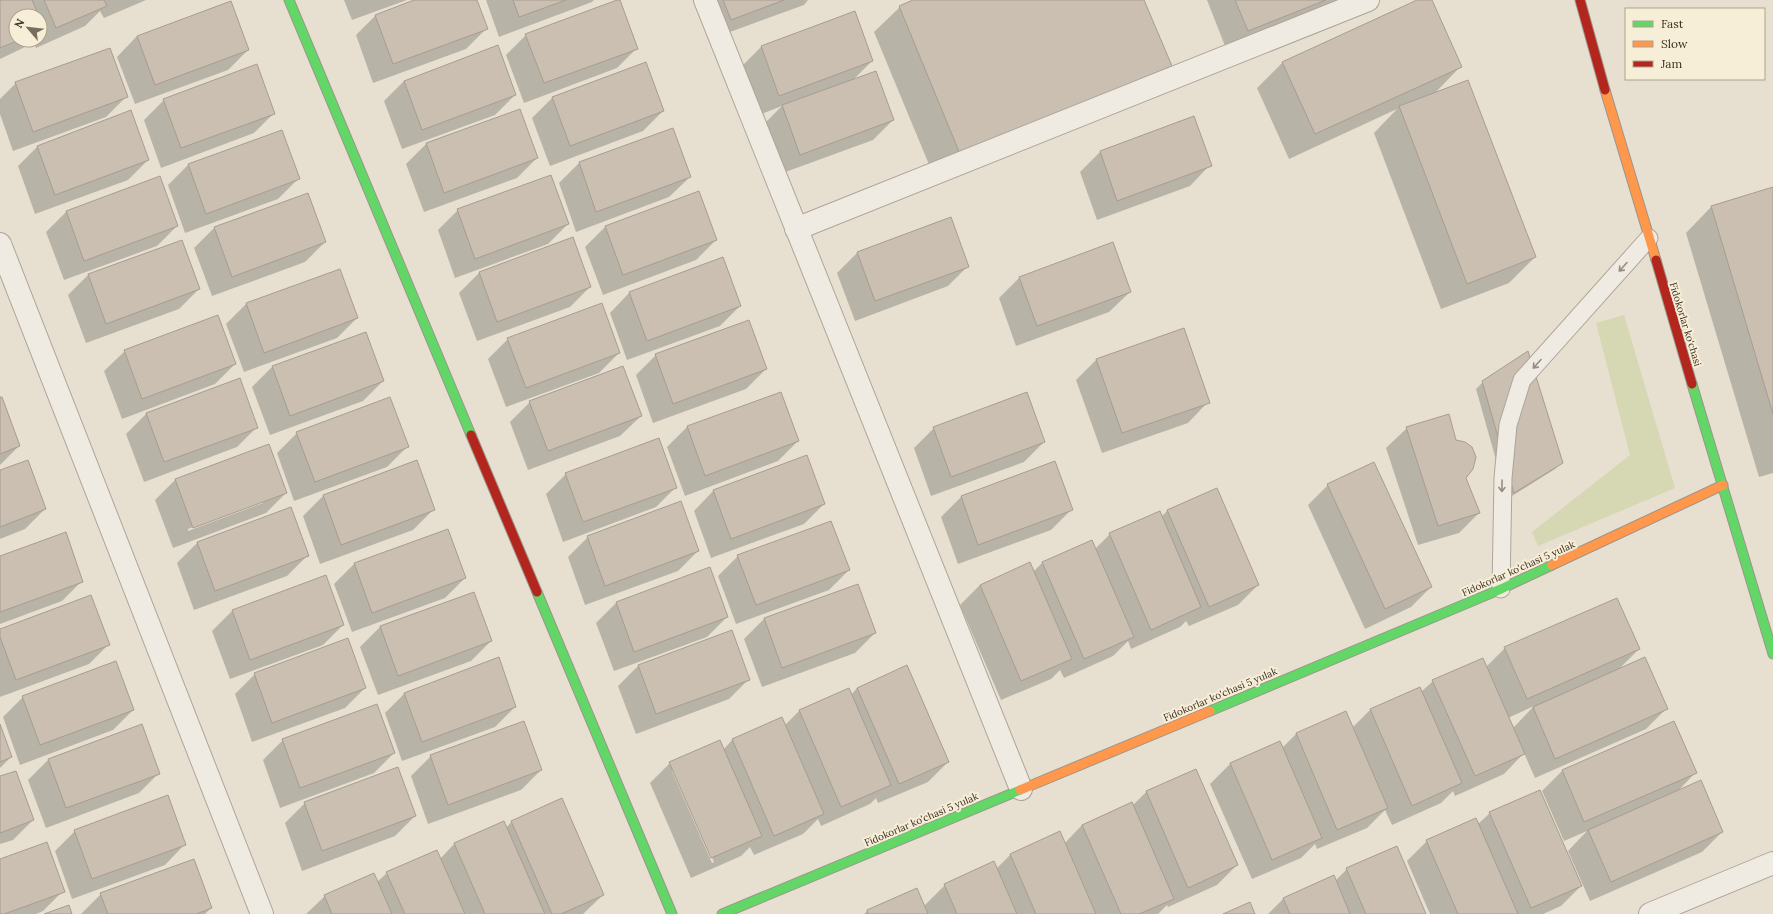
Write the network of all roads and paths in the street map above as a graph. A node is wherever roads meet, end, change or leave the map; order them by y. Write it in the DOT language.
graph roads {
  1 [pos="288,0"];
  2 [pos="705,0"];
  3 [pos="1368,0"];
  4 [pos="1580,0"];
  5 [pos="796,229"];
  6 [pos="1649,238"];
  7 [pos="0,244"];
  8 [pos="1723,485"];
  9 [pos="1501,589"];
  10 [pos="1773,654"];
  11 [pos="1021,789"];
  12 [pos="1773,863"];
  13 [pos="262,914"];
  14 [pos="672,914"];
  15 [pos="722,914"];
  16 [pos="1650,914"];
  1 -- 14 [label="street"];
  2 -- 5 [label="street"];
  3 -- 5 [label="street"];
  4 -- 6 [label="street, Fidokorlar ko'chasi"];
  5 -- 11 [label="street"];
  6 -- 8 [label="street, Fidokorlar ko'chasi"];
  6 -- 9 [label="lane, one-way"];
  7 -- 13 [label="street"];
  8 -- 9 [label="street, Fidokorlar ko'chasi 5 yulak"];
  8 -- 10 [label="street, Fidokorlar ko'chasi"];
  9 -- 11 [label="street, Fidokorlar ko'chasi 5 yulak"];
  11 -- 15 [label="street, Fidokorlar ko'chasi 5 yulak"];
  12 -- 16 [label="street"];
}
